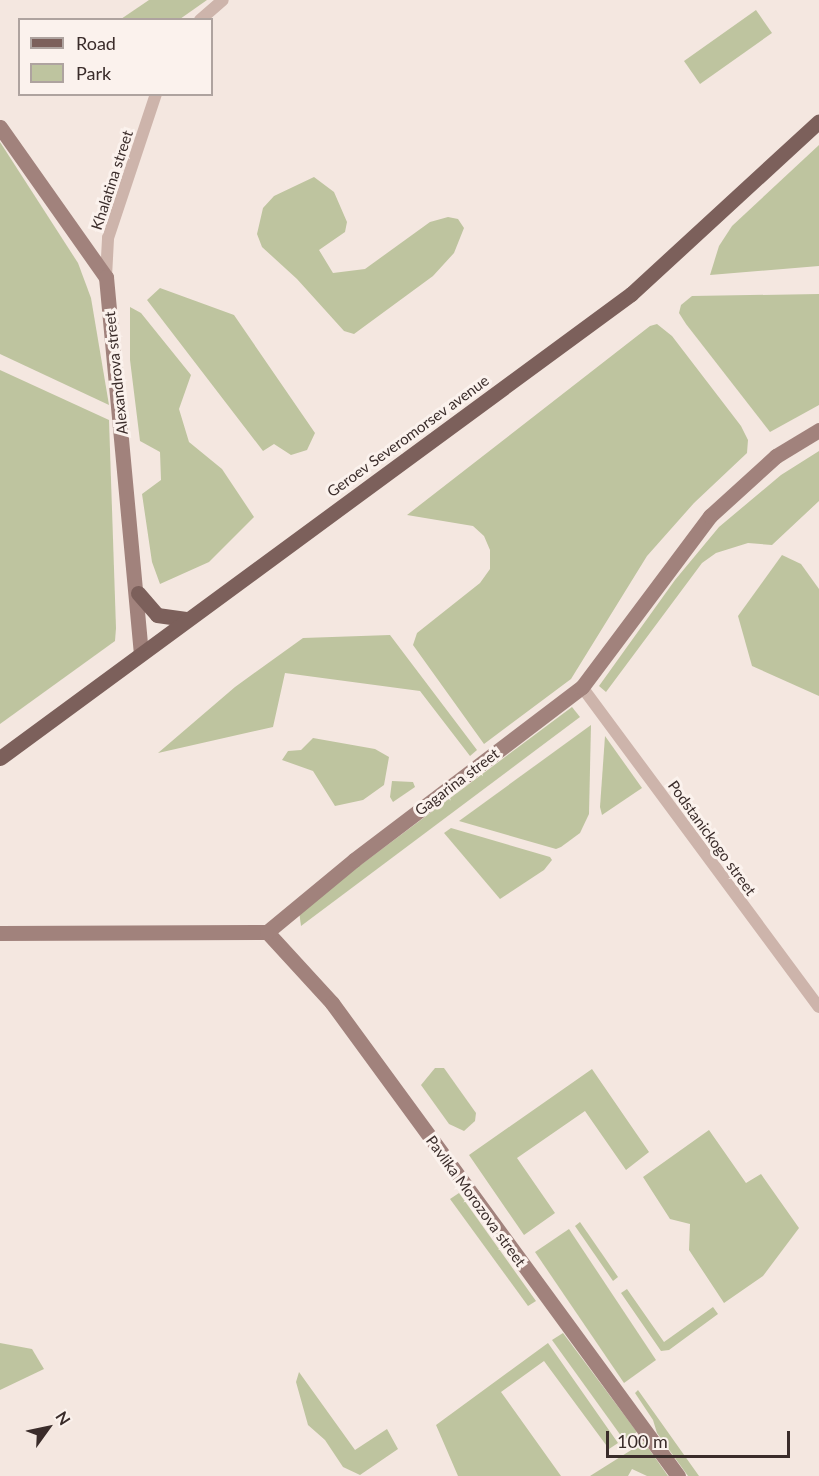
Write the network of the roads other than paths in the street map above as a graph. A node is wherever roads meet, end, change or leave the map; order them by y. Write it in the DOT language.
graph roads {
  1 [pos="223,0"];
  2 [pos="202,18"];
  3 [pos="155,96"];
  4 [pos="819,121"];
  5 [pos="0,127"];
  6 [pos="106,277"];
  7 [pos="819,430"];
  8 [pos="138,593"];
  9 [pos="186,619"];
  10 [pos="141,653"];
  11 [pos="582,687"];
  12 [pos="0,758"];
  13 [pos="267,932"];
  14 [pos="0,933"];
  15 [pos="819,1007"];
  16 [pos="678,1476"];
  1 -- 2 [label="street"];
  3 -- 6 [label="street, Khalatina street"];
  4 -- 9 [label="main road, Geroev Severomorsev avenue"];
  5 -- 6 [label="street, Alexandrova street"];
  6 -- 8 [label="street, Alexandrova street"];
  7 -- 11 [label="street, Gagarina street"];
  8 -- 9 [label="main road"];
  8 -- 10 [label="street, Alexandrova street"];
  9 -- 10 [label="main road, Geroev Severomorsev avenue"];
  10 -- 12 [label="main road, Geroev Severomorsev avenue"];
  11 -- 13 [label="street, Gagarina street"];
  11 -- 15 [label="street, Podstanickogo street"];
  13 -- 14 [label="street"];
  13 -- 16 [label="street, Pavlika Morozova street"];
}
